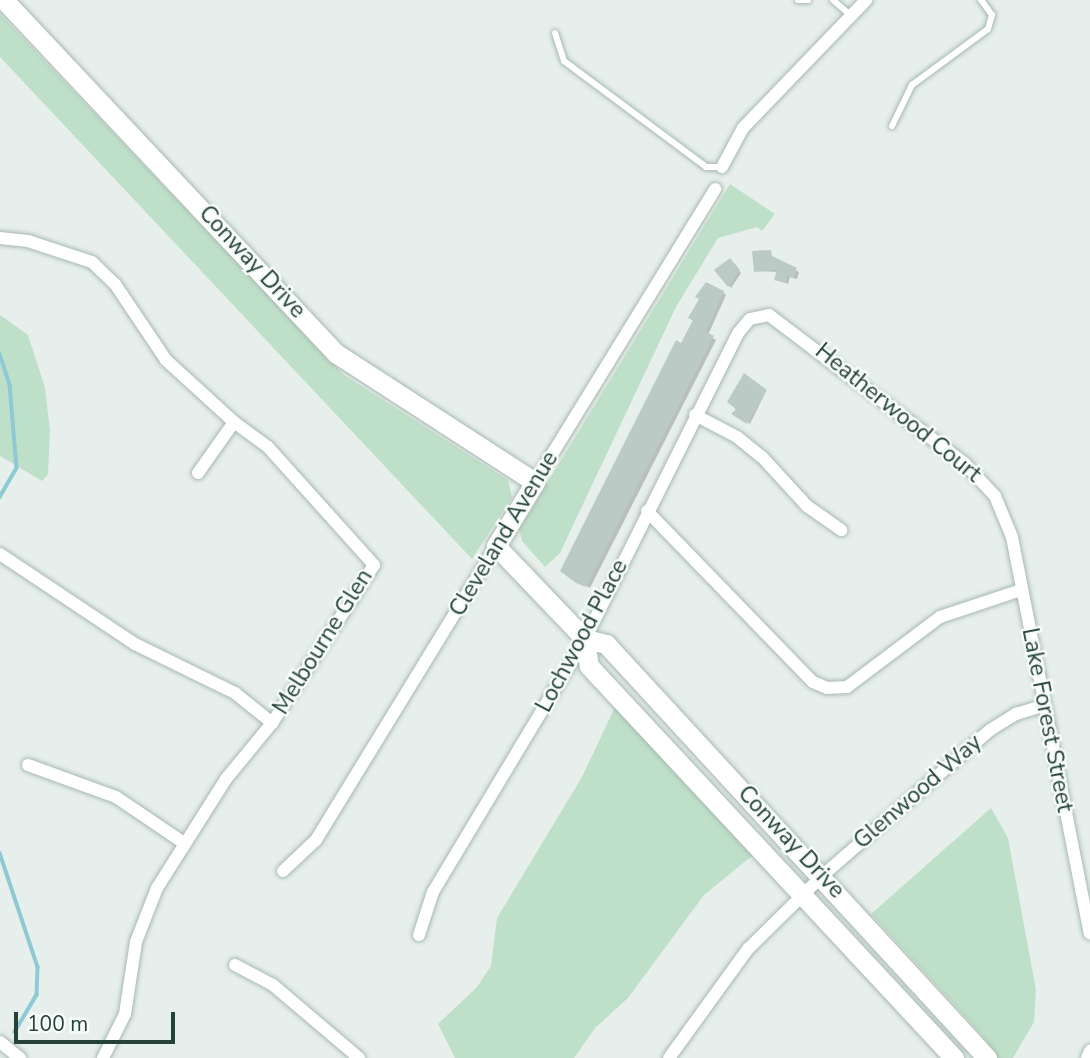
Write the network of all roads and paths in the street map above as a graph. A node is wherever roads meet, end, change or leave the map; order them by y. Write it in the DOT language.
graph roads {
  1 [pos="4,0"];
  2 [pos="798,0"];
  3 [pos="808,0"];
  4 [pos="833,0"];
  5 [pos="866,0"];
  6 [pos="981,0"];
  7 [pos="850,15"];
  8 [pos="555,33"];
  9 [pos="892,127"];
  10 [pos="722,167"];
  11 [pos="715,189"];
  12 [pos="0,239"];
  13 [pos="739,332"];
  14 [pos="695,415"];
  15 [pos="234,422"];
  16 [pos="198,473"];
  17 [pos="535,482"];
  18 [pos="647,511"];
  19 [pos="841,530"];
  20 [pos="496,546"];
  21 [pos="0,554"];
  22 [pos="1021,590"];
  23 [pos="585,639"];
  24 [pos="1045,705"];
  25 [pos="272,723"];
  26 [pos="28,765"];
  27 [pos="184,843"];
  28 [pos="283,871"];
  29 [pos="822,876"];
  30 [pos="803,893"];
  31 [pos="1090,933"];
  32 [pos="419,935"];
  33 [pos="235,965"];
  34 [pos="0,1042"];
  35 [pos="1090,1051"];
  36 [pos="20,1058"];
  37 [pos="103,1058"];
  38 [pos="359,1058"];
  39 [pos="669,1058"];
  40 [pos="954,1058"];
  41 [pos="987,1058"];
  42 [pos="1087,1058"];
  1 -- 17 [label="street, Conway Drive"];
  2 -- 3 [label="lane"];
  4 -- 7 [label="lane"];
  5 -- 7 [label="street"];
  6 -- 9 [label="lane"];
  7 -- 10 [label="street"];
  8 -- 10 [label="lane"];
  11 -- 17 [label="street, Cleveland Avenue"];
  12 -- 15 [label="street, Melbourne Glen"];
  13 -- 14 [label="street, Lochwood Place"];
  13 -- 22 [label="street, Heatherwood Court"];
  14 -- 18 [label="street, Lochwood Place"];
  14 -- 19 [label="street"];
  15 -- 16 [label="street"];
  15 -- 25 [label="street, Melbourne Glen"];
  17 -- 20 [label="street, Cleveland Avenue"];
  18 -- 22 [label="street"];
  18 -- 23 [label="street, Lochwood Place"];
  20 -- 23 [label="street, Conway Drive"];
  20 -- 28 [label="street, Cleveland Avenue"];
  21 -- 25 [label="street"];
  22 -- 24 [label="street, Lake Forest Street"];
  23 -- 29 [label="street, Conway Drive"];
  23 -- 30 [label="street, Conway Drive"];
  23 -- 32 [label="street, Lochwood Place"];
  24 -- 29 [label="street, Glenwood Way"];
  24 -- 31 [label="street, Lake Forest Street"];
  25 -- 27 [label="street, Melbourne Glen"];
  26 -- 27 [label="street"];
  27 -- 37 [label="street, Melbourne Glen"];
  29 -- 30 [label="street, Glenwood Way"];
  29 -- 41 [label="street, Conway Drive"];
  30 -- 39 [label="street, Glenwood Way"];
  30 -- 40 [label="street, Conway Drive"];
  33 -- 38 [label="street"];
  34 -- 36 [label="street"];
  35 -- 42 [label="street"];
}
